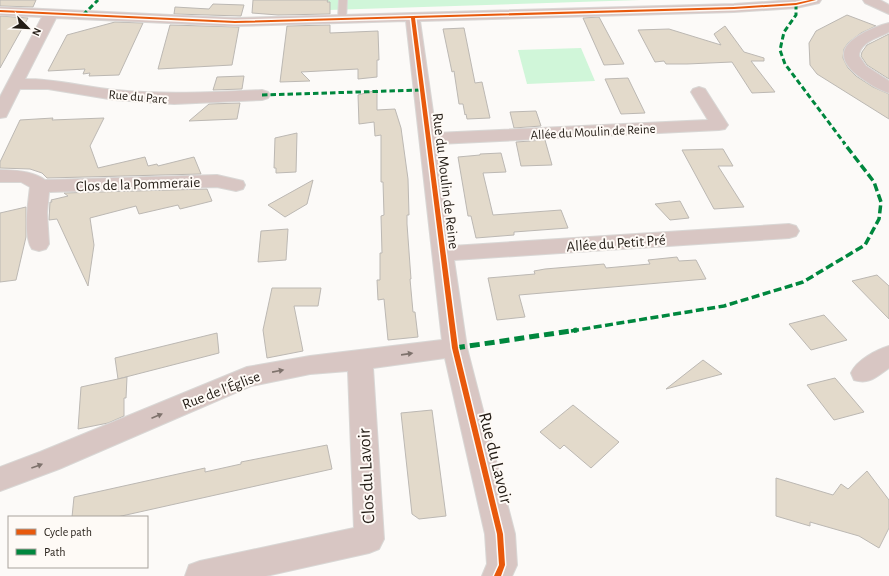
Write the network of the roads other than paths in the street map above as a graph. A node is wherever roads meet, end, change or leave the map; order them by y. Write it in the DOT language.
graph roads {
  1 [pos="343,0"];
  2 [pos="814,0"];
  3 [pos="870,0"];
  4 [pos="889,10"];
  5 [pos="0,11"];
  6 [pos="51,13"];
  7 [pos="414,18"];
  8 [pos="342,20"];
  9 [pos="889,26"];
  10 [pos="15,84"];
  11 [pos="889,88"];
  12 [pos="699,92"];
  13 [pos="262,95"];
  14 [pos="0,113"];
  15 [pos="428,139"];
  16 [pos="0,176"];
  17 [pos="236,185"];
  18 [pos="40,186"];
  19 [pos="789,231"];
  20 [pos="39,244"];
  21 [pos="443,254"];
  22 [pos="455,348"];
  23 [pos="889,355"];
  24 [pos="360,360"];
  25 [pos="863,373"];
  26 [pos="0,479"];
  27 [pos="200,576"];
  28 [pos="497,576"];
  1 -- 8 [label="lane"];
  2 -- 7 [label="street"];
  3 -- 4 [label="street"];
  5 -- 6 [label="street"];
  6 -- 8 [label="street"];
  6 -- 10 [label="street"];
  7 -- 8 [label="street"];
  7 -- 15 [label="street, Rue du Moulin de Reine"];
  9 -- 11 [label="street"];
  10 -- 13 [label="street, Rue du Parc"];
  10 -- 14 [label="street"];
  12 -- 15 [label="street, Allée du Moulin de Reine"];
  15 -- 21 [label="street, Rue du Moulin de Reine"];
  16 -- 18 [label="street, Clos de la Pommeraie"];
  17 -- 18 [label="street, Clos de la Pommeraie"];
  18 -- 20 [label="street"];
  19 -- 21 [label="street, Allée du Petit Pré"];
  21 -- 22 [label="street, Rue du Moulin de Reine"];
  24 -- 22 [label="street, Rue de l'Église, one-way"];
  22 -- 28 [label="street, Rue du Lavoir"];
  23 -- 25 [label="street"];
  26 -- 24 [label="street, Rue de l'Église, one-way"];
  24 -- 27 [label="street, Clos du Lavoir"];
}
